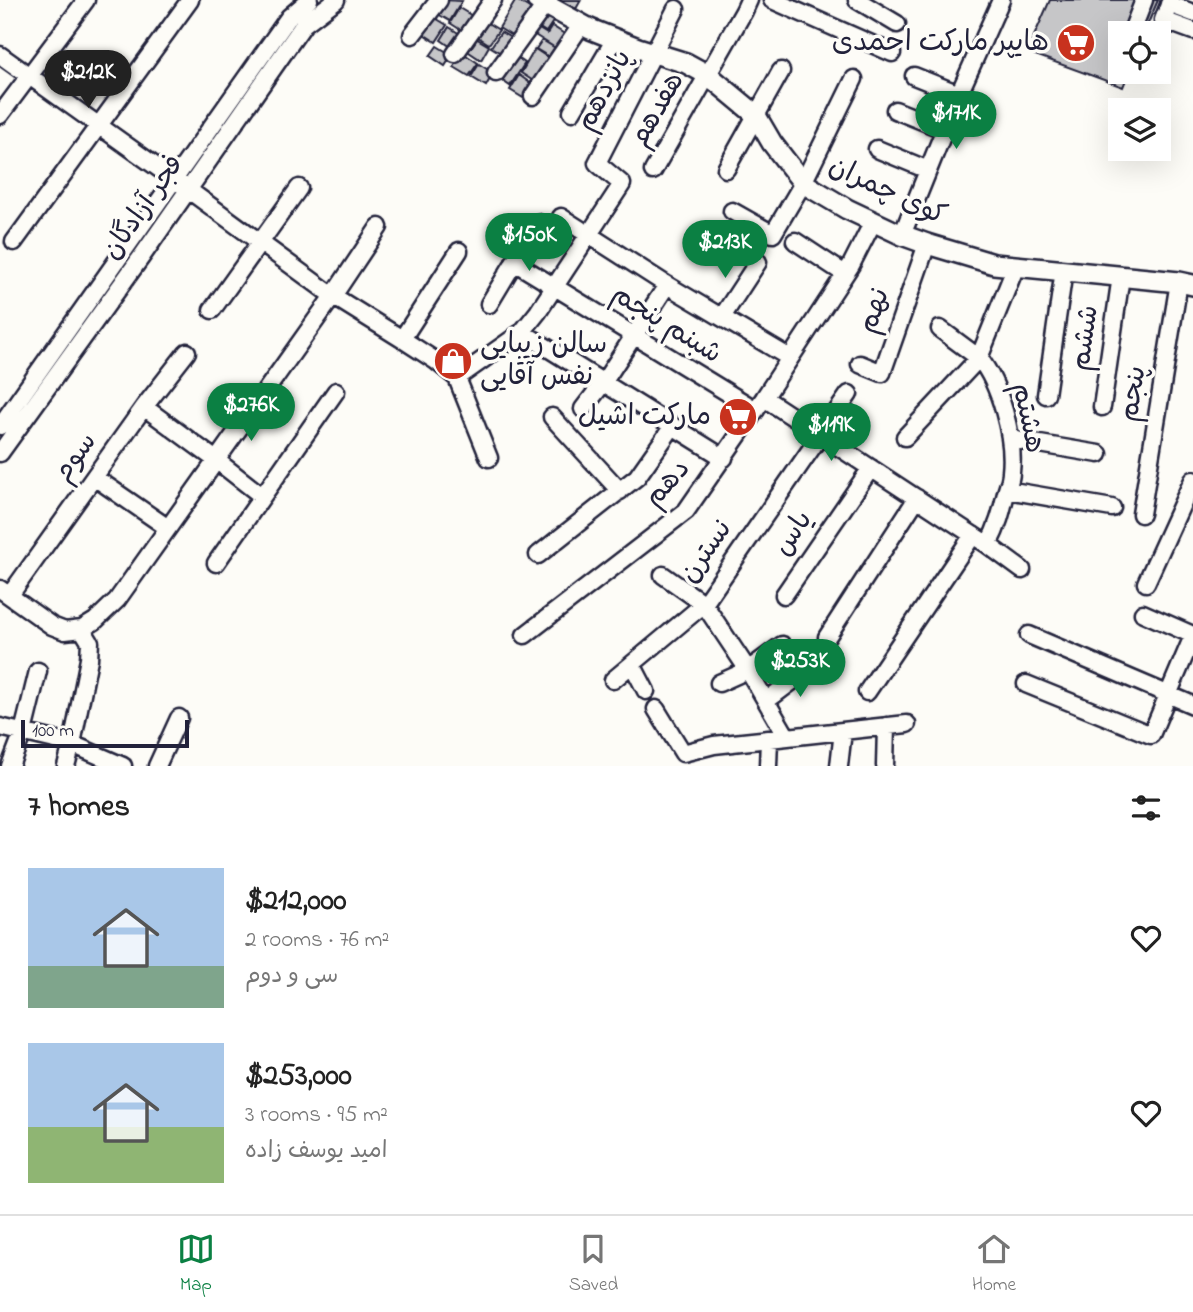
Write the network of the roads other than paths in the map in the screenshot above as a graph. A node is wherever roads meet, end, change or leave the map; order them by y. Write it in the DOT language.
graph roads {
  1 [pos="86,0"];
  2 [pos="190,0"];
  3 [pos="309,0"];
  4 [pos="336,0"];
  5 [pos="439,0"];
  6 [pos="493,0"];
  7 [pos="748,0"];
  8 [pos="772,0"];
  9 [pos="857,0"];
  10 [pos="1143,0"];
  11 [pos="541,2"];
  12 [pos="995,2"];
  13 [pos="1170,2"];
  14 [pos="676,9"];
  15 [pos="1193,13"];
  16 [pos="1136,21"];
  17 [pos="582,24"];
  18 [pos="897,24"];
  19 [pos="1193,31"];
  20 [pos="412,35"];
  21 [pos="615,38"];
  22 [pos="655,53"];
  23 [pos="892,53"];
  24 [pos="455,54"];
  25 [pos="0,55"];
  26 [pos="781,71"];
  27 [pos="496,73"];
  28 [pos="708,75"];
  29 [pos="29,76"];
  30 [pos="914,76"];
  31 [pos="854,79"];
  32 [pos="959,94"];
  33 [pos="533,96"];
  34 [pos="895,110"];
  35 [pos="572,112"];
  36 [pos="755,114"];
  37 [pos="0,115"];
  38 [pos="99,126"];
  39 [pos="945,130"];
  40 [pos="877,149"];
  41 [pos="726,169"];
  42 [pos="928,170"];
  43 [pos="653,171"];
  44 [pos="175,180"];
  45 [pos="803,183"];
  46 [pos="299,188"];
  47 [pos="189,190"];
  48 [pos="732,212"];
  49 [pos="561,217"];
  50 [pos="873,222"];
  51 [pos="538,223"];
  52 [pos="379,227"];
  53 [pos="588,235"];
  54 [pos="902,235"];
  55 [pos="794,241"];
  56 [pos="15,242"];
  57 [pos="261,242"];
  58 [pos="927,244"];
  59 [pos="459,251"];
  60 [pos="514,262"];
  61 [pos="758,262"];
  62 [pos="1016,266"];
  63 [pos="1064,271"];
  64 [pos="845,274"];
  65 [pos="1121,276"];
  66 [pos="1186,284"];
  67 [pos="667,285"];
  68 [pos="554,287"];
  69 [pos="333,296"];
  70 [pos="489,304"];
  71 [pos="212,310"];
  72 [pos="722,317"];
  73 [pos="940,328"];
  74 [pos="522,332"];
  75 [pos="634,335"];
  76 [pos="402,339"];
  77 [pos="187,352"];
  78 [pos="790,358"];
  79 [pos="979,358"];
  80 [pos="860,364"];
  81 [pos="457,377"];
  82 [pos="603,383"];
  83 [pos="336,391"];
  84 [pos="849,394"];
  85 [pos="1046,396"];
  86 [pos="760,404"];
  87 [pos="144,407"];
  88 [pos="1102,407"];
  89 [pos="583,409"];
  90 [pos="552,417"];
  91 [pos="0,426"];
  92 [pos="673,426"];
  93 [pos="820,434"];
  94 [pos="905,438"];
  95 [pos="1010,439"];
  96 [pos="0,453"];
  97 [pos="1099,454"];
  98 [pos="489,458"];
  99 [pos="724,458"];
  100 [pos="216,460"];
  101 [pos="871,468"];
  102 [pos="94,477"];
  103 [pos="1193,480"];
  104 [pos="620,491"];
  105 [pos="1007,491"];
  106 [pos="262,496"];
  107 [pos="917,498"];
  108 [pos="1112,508"];
  109 [pos="1141,514"];
  110 [pos="168,528"];
  111 [pos="973,535"];
  112 [pos="988,545"];
  113 [pos="538,555"];
  114 [pos="216,563"];
  115 [pos="1022,570"];
  116 [pos="663,575"];
  117 [pos="1146,583"];
  118 [pos="5,592"];
  119 [pos="784,595"];
  120 [pos="704,604"];
  121 [pos="1143,613"];
  122 [pos="82,629"];
  123 [pos="525,635"];
  124 [pos="1029,635"];
  125 [pos="1193,635"];
  126 [pos="827,637"];
  127 [pos="782,645"];
  128 [pos="1189,657"];
  129 [pos="632,664"];
  130 [pos="811,667"];
  131 [pos="748,670"];
  132 [pos="38,671"];
  133 [pos="613,680"];
  134 [pos="719,683"];
  135 [pos="1026,684"];
  136 [pos="646,691"];
  137 [pos="867,692"];
  138 [pos="1167,695"];
  139 [pos="766,701"];
  140 [pos="1193,705"];
  141 [pos="656,709"];
  142 [pos="179,718"];
  143 [pos="907,724"];
  144 [pos="0,726"];
  145 [pos="886,726"];
  146 [pos="843,731"];
  147 [pos="23,732"];
  148 [pos="787,737"];
  149 [pos="769,739"];
  150 [pos="72,744"];
  151 [pos="10,766"];
  152 [pos="66,766"];
  153 [pos="123,766"];
  154 [pos="157,766"];
  155 [pos="768,766"];
  156 [pos="839,766"];
  157 [pos="885,766"];
  1 -- 29 [label="street"];
  2 -- 38 [label="street"];
  3 -- 44 [label="street, فجر آزادگان"];
  4 -- 47 [label="street, فجر آزادگان"];
  5 -- 20 [label="street"];
  6 -- 24 [label="street"];
  7 -- 28 [label="street, هفدهم"];
  8 -- 23 [label="street"];
  9 -- 18 [label="street"];
  10 -- 16 [label="street"];
  11 -- 17 [label="main road, کوی چمران"];
  11 -- 27 [label="street"];
  12 -- 32 [label="street"];
  13 -- 15 [label="street"];
  13 -- 19 [label="street"];
  14 -- 22 [label="street, پانزدهم"];
  17 -- 21 [label="main road, کوی چمران"];
  17 -- 33 [label="street"];
  21 -- 22 [label="main road, کوی چمران"];
  21 -- 35 [label="street"];
  22 -- 28 [label="main road, کوی چمران"];
  22 -- 53 [label="street, پانزدهم"];
  25 -- 29 [label="street"];
  26 -- 36 [label="street"];
  28 -- 36 [label="main road, کوی چمران"];
  28 -- 43 [label="street, هفدهم"];
  29 -- 37 [label="street"];
  29 -- 38 [label="street"];
  30 -- 32 [label="street"];
  31 -- 45 [label="street"];
  32 -- 39 [label="street"];
  34 -- 39 [label="street"];
  36 -- 41 [label="street"];
  36 -- 45 [label="main road, کوی چمران"];
  38 -- 44 [label="street"];
  38 -- 56 [label="street"];
  39 -- 42 [label="street"];
  40 -- 42 [label="street"];
  42 -- 54 [label="street"];
  44 -- 47 [label="street"];
  44 -- 91 [label="street, فجر آزادگان"];
  45 -- 48 [label="street"];
  45 -- 50 [label="main road, کوی چمران"];
  46 -- 57 [label="street"];
  47 -- 57 [label="street"];
  47 -- 96 [label="street, فجر آزادگان"];
  49 -- 53 [label="street"];
  50 -- 54 [label="main road, کوی چمران"];
  50 -- 64 [label="street, دهم"];
  51 -- 60 [label="street"];
  52 -- 69 [label="street"];
  53 -- 67 [label="street"];
  53 -- 68 [label="street, پانزدهم"];
  54 -- 58 [label="main road, کوی چمران"];
  55 -- 64 [label="street"];
  57 -- 69 [label="street"];
  57 -- 71 [label="street"];
  58 -- 62 [label="main road, کوی چمران"];
  58 -- 80 [label="street, نهم"];
  59 -- 76 [label="street"];
  60 -- 68 [label="street, شبنم پنجم"];
  60 -- 70 [label="street"];
  61 -- 72 [label="street"];
  62 -- 63 [label="main road, کوی چمران"];
  62 -- 79 [label="street, هشتم"];
  63 -- 65 [label="main road, کوی چمران"];
  63 -- 85 [label="street"];
  64 -- 78 [label="street, دهم"];
  65 -- 66 [label="main road, کوی چمران"];
  65 -- 88 [label="street, ششم"];
  66 -- 109 [label="street, پنجم"];
  67 -- 72 [label="street"];
  67 -- 75 [label="street"];
  68 -- 74 [label="street, پانزدهم"];
  68 -- 75 [label="street, شبنم پنجم"];
  69 -- 76 [label="street"];
  69 -- 100 [label="street"];
  72 -- 78 [label="street"];
  73 -- 79 [label="street"];
  74 -- 81 [label="street, پانزدهم"];
  74 -- 82 [label="street"];
  75 -- 82 [label="street"];
  75 -- 86 [label="street, شبنم پنجم"];
  76 -- 81 [label="street"];
  77 -- 87 [label="street, سوم"];
  78 -- 86 [label="street, دهم"];
  79 -- 94 [label="street"];
  79 -- 95 [label="street, هشتم"];
  81 -- 98 [label="street"];
  82 -- 89 [label="street"];
  82 -- 92 [label="street"];
  83 -- 106 [label="street"];
  84 -- 93 [label="street, نسترن"];
  86 -- 93 [label="street, شبنم پنجم"];
  86 -- 99 [label="street, دهم"];
  87 -- 100 [label="street"];
  87 -- 102 [label="street, سوم"];
  90 -- 104 [label="street"];
  92 -- 99 [label="street"];
  92 -- 104 [label="street"];
  93 -- 101 [label="street, شبنم پنجم"];
  93 -- 120 [label="street, نسترن"];
  95 -- 97 [label="street"];
  95 -- 105 [label="street, هشتم"];
  99 -- 123 [label="street, دهم"];
  100 -- 106 [label="street"];
  100 -- 110 [label="street"];
  101 -- 107 [label="street, شبنم پنجم"];
  101 -- 119 [label="street, یاس"];
  102 -- 110 [label="street"];
  102 -- 118 [label="street, سوم"];
  103 -- 117 [label="street"];
  104 -- 113 [label="street"];
  105 -- 108 [label="street"];
  105 -- 112 [label="street, هشتم"];
  106 -- 114 [label="street"];
  107 -- 111 [label="street, شبنم پنجم"];
  107 -- 126 [label="street"];
  110 -- 122 [label="street"];
  111 -- 112 [label="street, شبنم پنجم"];
  111 -- 137 [label="street"];
  112 -- 115 [label="street, شبنم پنجم"];
  116 -- 120 [label="street"];
  118 -- 122 [label="street"];
  120 -- 129 [label="street, نسترن"];
  120 -- 131 [label="street"];
  121 -- 125 [label="street"];
  122 -- 150 [label="street"];
  124 -- 138 [label="street"];
  125 -- 128 [label="street"];
  127 -- 131 [label="street"];
  128 -- 138 [label="street"];
  129 -- 133 [label="street, نسترن"];
  129 -- 136 [label="street"];
  130 -- 139 [label="street"];
  131 -- 134 [label="street"];
  131 -- 139 [label="street"];
  132 -- 147 [label="street"];
  135 -- 138 [label="street"];
  138 -- 140 [label="street"];
  139 -- 148 [label="street"];
  141 -- 149 [label="street"];
  142 -- 154 [label="street"];
  143 -- 145 [label="street"];
  144 -- 147 [label="street"];
  145 -- 146 [label="street"];
  145 -- 157 [label="street"];
  146 -- 148 [label="street"];
  146 -- 156 [label="street"];
  147 -- 150 [label="street"];
  147 -- 151 [label="street"];
  148 -- 149 [label="street"];
  149 -- 155 [label="street"];
  150 -- 152 [label="street"];
  150 -- 153 [label="street"];
}
